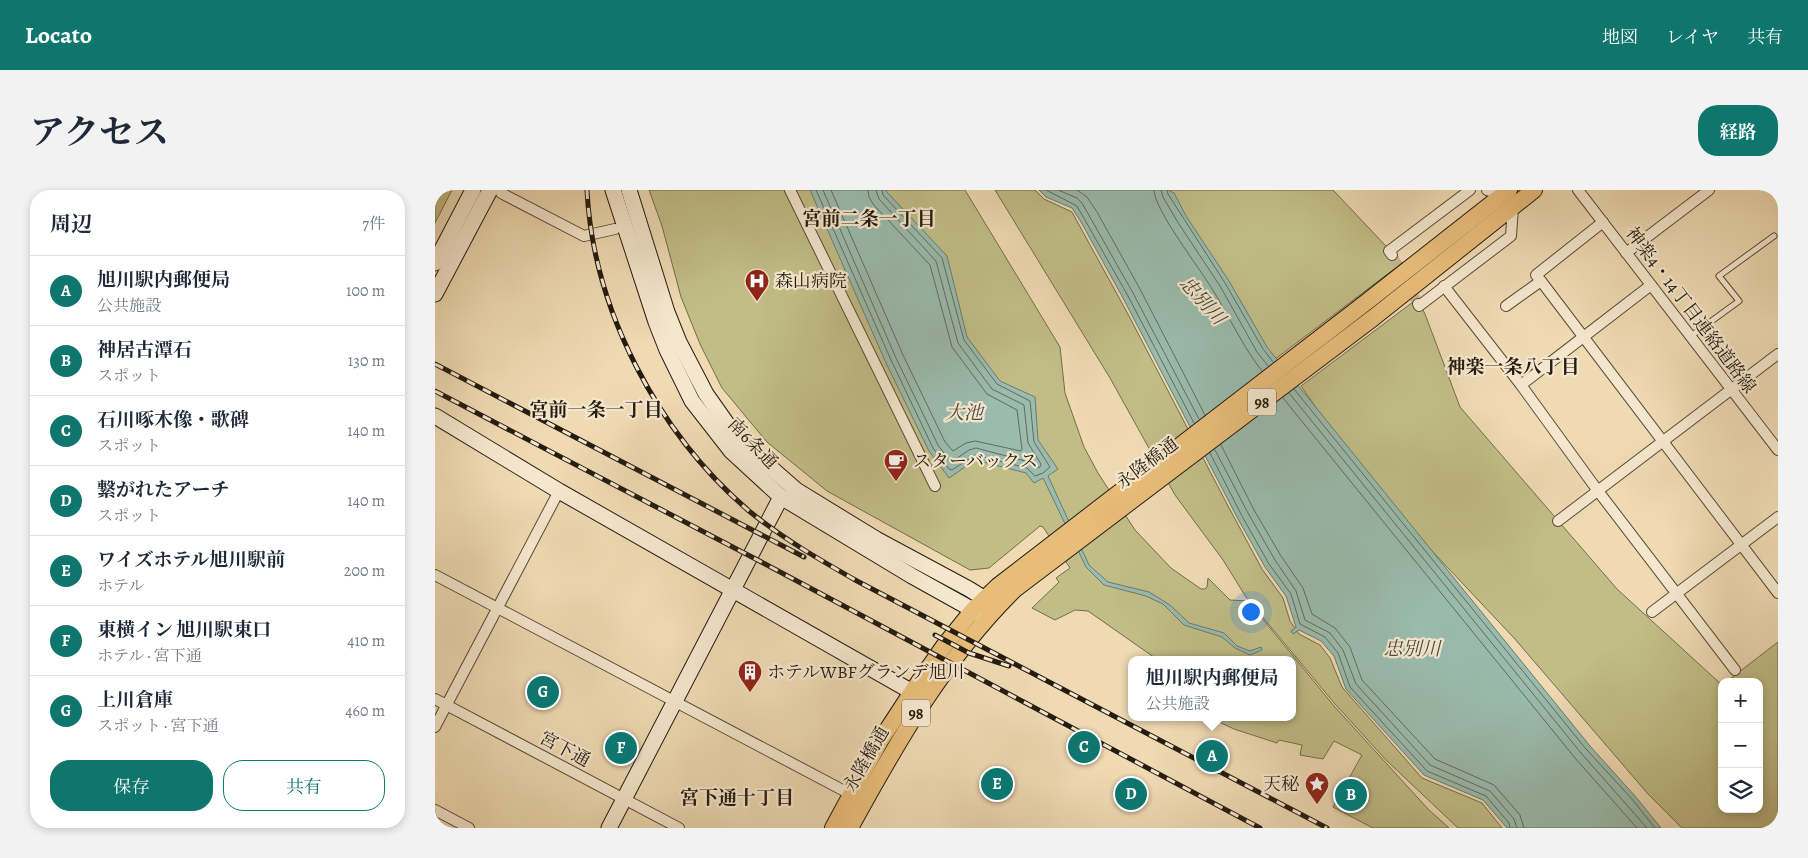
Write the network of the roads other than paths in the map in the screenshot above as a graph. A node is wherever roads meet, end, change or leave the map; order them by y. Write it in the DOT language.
graph roads {
  1 [pos="473,190"];
  2 [pos="613,190"];
  3 [pos="629,190"];
  4 [pos="790,190"];
  5 [pos="1470,190"];
  6 [pos="1534,190"];
  7 [pos="1578,190"];
  8 [pos="1709,190"];
  9 [pos="495,191"];
  10 [pos="1503,195"];
  11 [pos="1603,222"];
  12 [pos="615,229"];
  13 [pos="1774,236"];
  14 [pos="1626,253"];
  15 [pos="1392,255"];
  16 [pos="435,263"];
  17 [pos="1541,281"];
  18 [pos="1651,285"];
  19 [pos="1444,286"];
  20 [pos="436,289"];
  21 [pos="1417,304"];
  22 [pos="1506,306"];
  23 [pos="1691,336"];
  24 [pos="1584,337"];
  25 [pos="1778,354"];
  26 [pos="1521,385"];
  27 [pos="1732,390"];
  28 [pos="435,416"];
  29 [pos="1663,441"];
  30 [pos="1778,450"];
  31 [pos="935,486"];
  32 [pos="559,491"];
  33 [pos="1598,491"];
  34 [pos="781,498"];
  35 [pos="1778,517"];
  36 [pos="1558,521"];
  37 [pos="1740,545"];
  38 [pos="435,575"];
  39 [pos="734,590"];
  40 [pos="1677,592"];
  41 [pos="1778,593"];
  42 [pos="498,608"];
  43 [pos="990,608"];
  44 [pos="973,610"];
  45 [pos="1652,612"];
  46 [pos="1735,670"];
  47 [pos="918,696"];
  48 [pos="435,699"];
  49 [pos="676,702"];
  50 [pos="446,705"];
  51 [pos="435,727"];
  52 [pos="857,798"];
  53 [pos="624,799"];
  54 [pos="435,810"];
  55 [pos="469,828"];
  56 [pos="609,828"];
  57 [pos="679,828"];
  58 [pos="833,828"];
  59 [pos="850,828"];
  1 -- 16 [label="street"];
  2 -- 34 [label="street, 南6条通"];
  3 -- 43 [label="street, 南6条通"];
  4 -- 31 [label="street"];
  5 -- 15 [label="street"];
  6 -- 10 [label="main road, 永隆橋通 / 98"];
  7 -- 11 [label="street, 神楽4・14丁目連絡道路線"];
  8 -- 14 [label="street"];
  9 -- 12 [label="street"];
  9 -- 20 [label="street"];
  10 -- 19 [label="street"];
  10 -- 43 [label="main road, 永隆橋通 / 98"];
  11 -- 14 [label="street, 神楽4・14丁目連絡道路線"];
  11 -- 17 [label="street"];
  13 -- 23 [label="lane"];
  14 -- 18 [label="street, 神楽4・14丁目連絡道路線"];
  17 -- 22 [label="street"];
  17 -- 24 [label="street"];
  18 -- 23 [label="street, 神楽4・14丁目連絡道路線"];
  18 -- 24 [label="street"];
  19 -- 21 [label="street"];
  19 -- 26 [label="street"];
  23 -- 27 [label="street, 神楽4・14丁目連絡道路線"];
  24 -- 26 [label="street"];
  24 -- 29 [label="street"];
  25 -- 27 [label="street"];
  26 -- 33 [label="street"];
  27 -- 29 [label="street"];
  27 -- 30 [label="street, 神楽4・14丁目連絡道路線"];
  28 -- 32 [label="street"];
  29 -- 33 [label="street"];
  29 -- 37 [label="street"];
  32 -- 39 [label="street"];
  32 -- 42 [label="street"];
  33 -- 36 [label="street"];
  33 -- 40 [label="street"];
  34 -- 39 [label="street"];
  34 -- 44 [label="street, 南6条通"];
  35 -- 37 [label="street"];
  37 -- 40 [label="street"];
  37 -- 41 [label="street"];
  38 -- 42 [label="street"];
  39 -- 47 [label="street"];
  39 -- 49 [label="street"];
  40 -- 45 [label="street"];
  40 -- 46 [label="street"];
  42 -- 49 [label="street"];
  42 -- 50 [label="street"];
  43 -- 44 [label="main road, 永隆橋通 / 98"];
  43 -- 47 [label="main road, 永隆橋通 / 98"];
  44 -- 47 [label="main road, 永隆橋通 / 98"];
  47 -- 52 [label="main road, 永隆橋通 / 98"];
  48 -- 50 [label="street, 宮下通"];
  49 -- 52 [label="street"];
  49 -- 53 [label="street"];
  50 -- 51 [label="street"];
  50 -- 53 [label="street, 宮下通"];
  52 -- 58 [label="main road, 永隆橋通 / 98"];
  52 -- 59 [label="main road, 永隆橋通 / 98"];
  53 -- 56 [label="street"];
  53 -- 57 [label="street, 宮下通"];
  54 -- 55 [label="street"];
}
